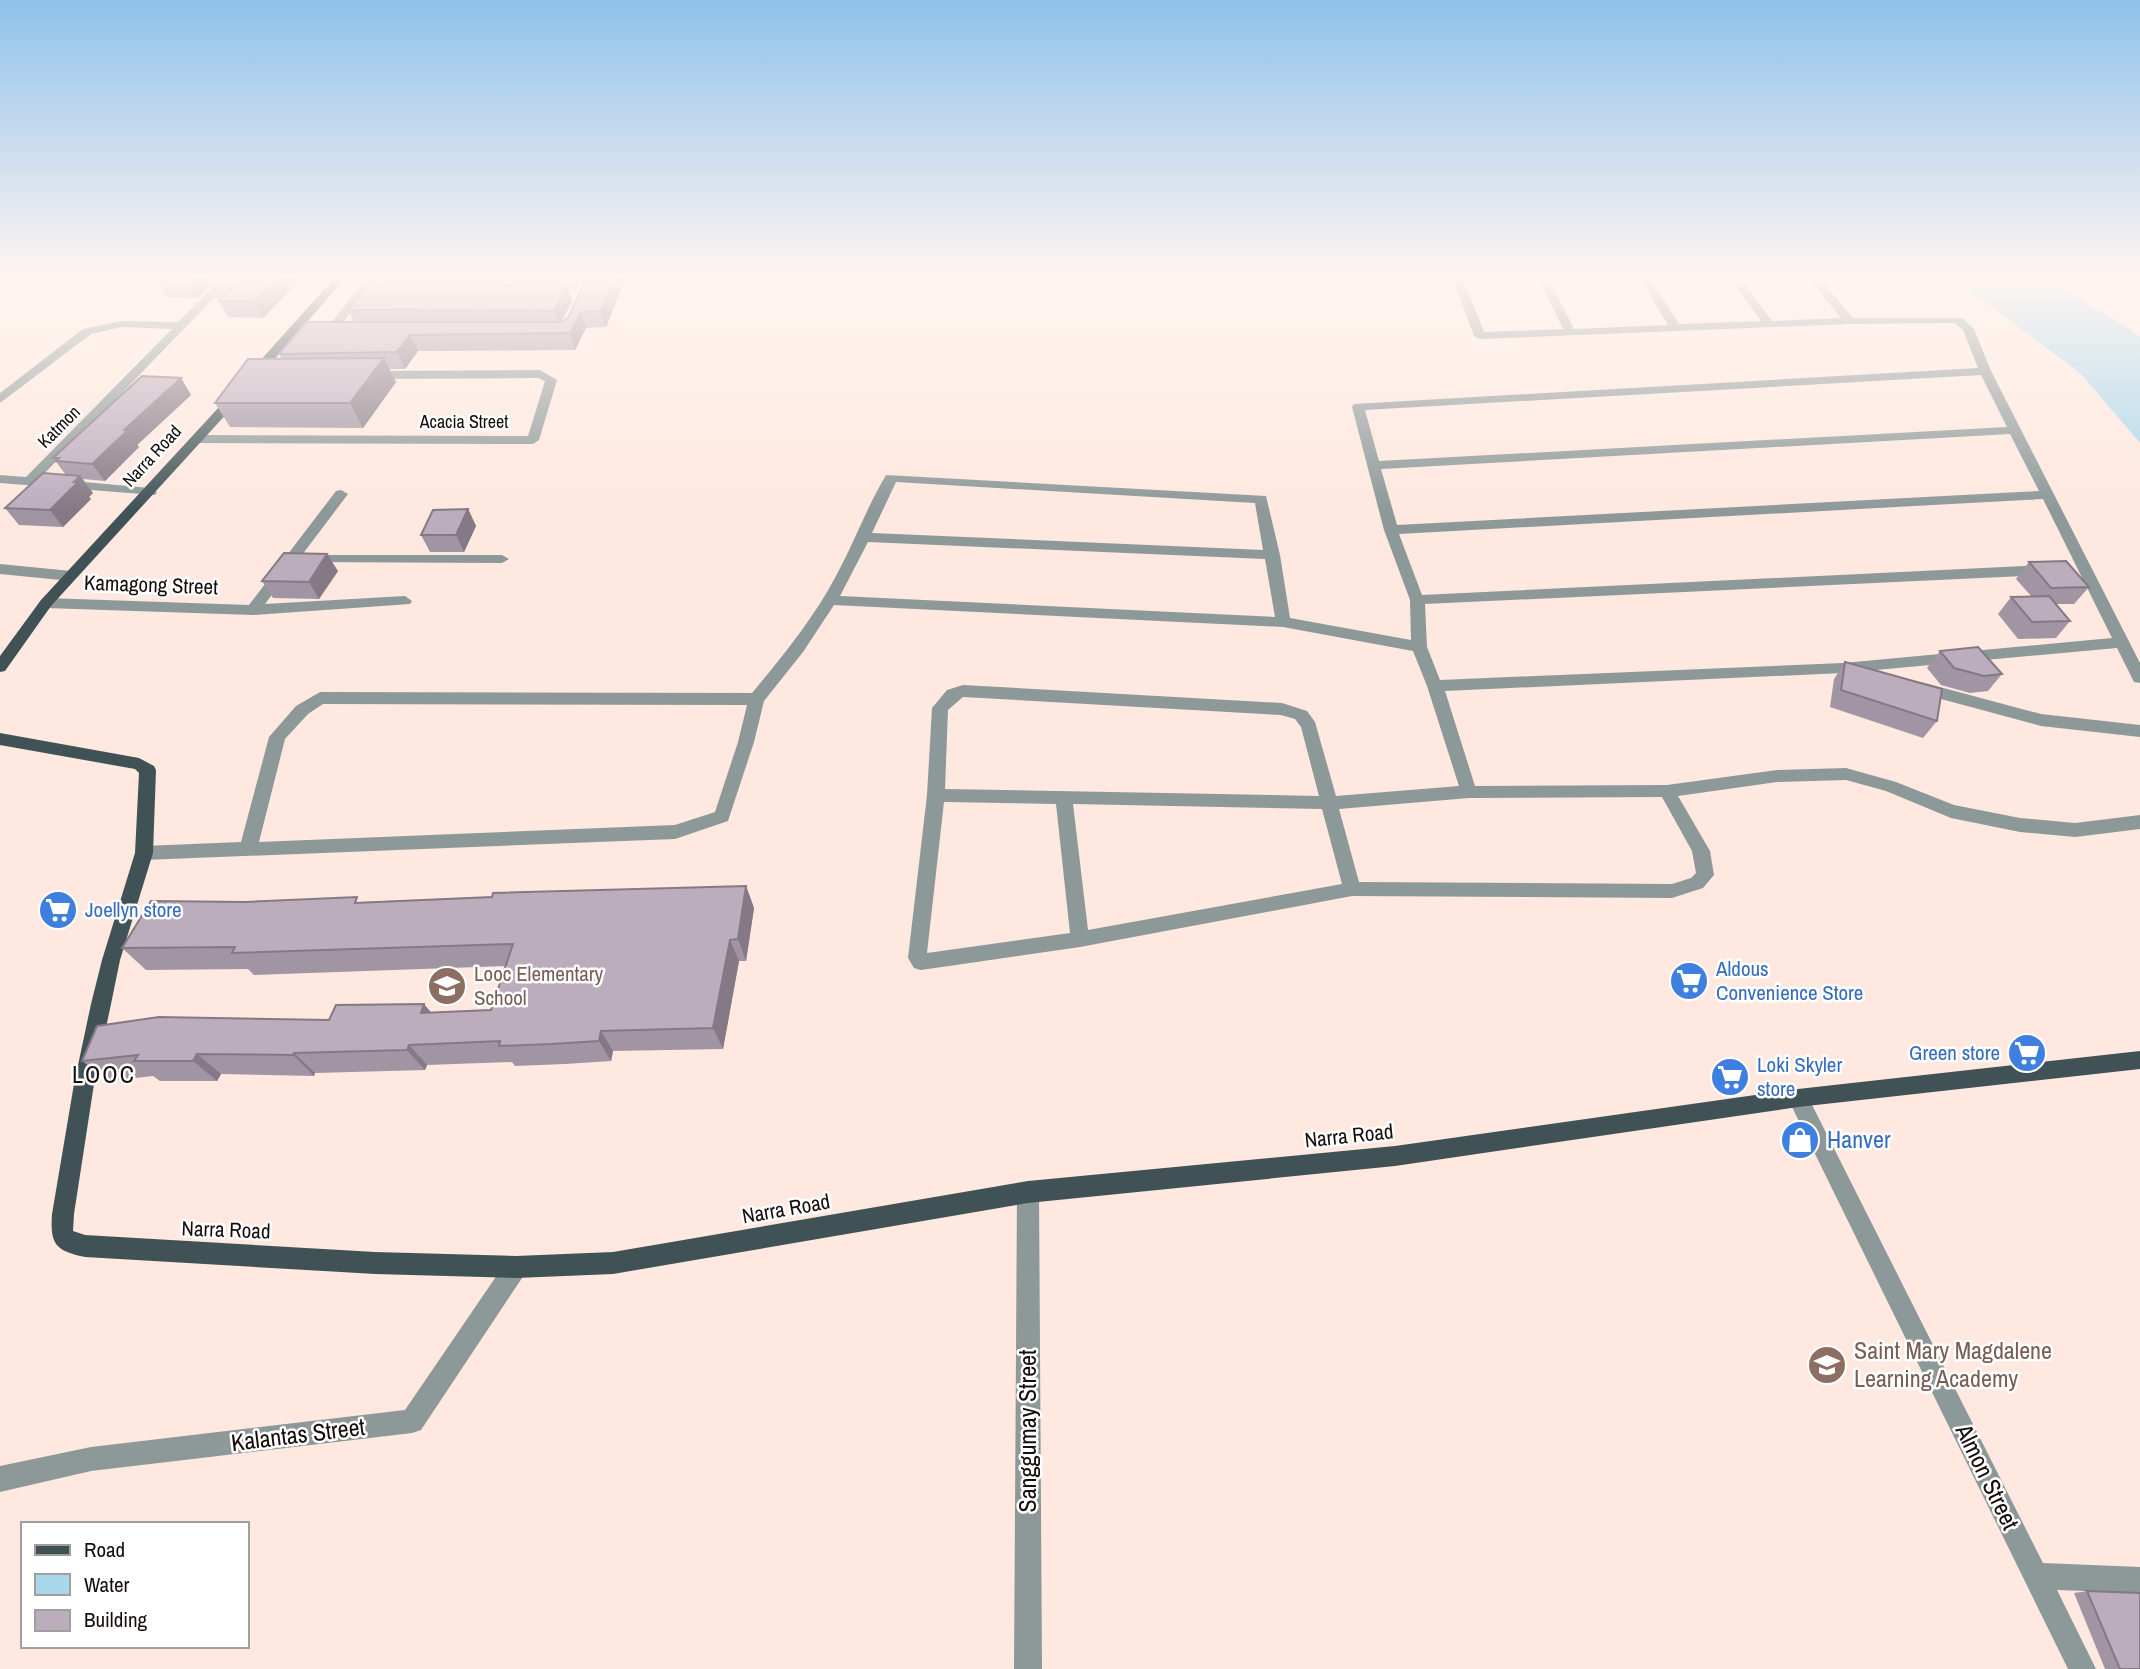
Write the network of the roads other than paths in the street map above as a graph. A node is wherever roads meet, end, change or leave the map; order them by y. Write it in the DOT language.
graph roads {
  1 [pos="56,355"];
  2 [pos="154,355"];
  3 [pos="277,355"];
  4 [pos="1979,355"];
  5 [pos="1986,371"];
  6 [pos="348,376"];
  7 [pos="0,399"];
  8 [pos="2015,430"];
  9 [pos="200,439"];
  10 [pos="1374,465"];
  11 [pos="0,479"];
  12 [pos="30,481"];
  13 [pos="150,492"];
  14 [pos="341,494"];
  15 [pos="2048,495"];
  16 [pos="1391,530"];
  17 [pos="864,537"];
  18 [pos="1273,555"];
  19 [pos="292,559"];
  20 [pos="502,559"];
  21 [pos="0,569"];
  22 [pos="2071,569"];
  23 [pos="71,576"];
  24 [pos="829,600"];
  25 [pos="1417,600"];
  26 [pos="405,601"];
  27 [pos="46,603"];
  28 [pos="253,610"];
  29 [pos="1283,622"];
  30 [pos="2122,642"];
  31 [pos="1419,647"];
  32 [pos="3,659"];
  33 [pos="1843,668"];
  34 [pos="2140,678"];
  35 [pos="1435,686"];
  36 [pos="756,699"];
  37 [pos="2140,731"];
  38 [pos="0,738"];
  39 [pos="1667,790"];
  40 [pos="1469,792"];
  41 [pos="936,795"];
  42 [pos="1064,796"];
  43 [pos="1331,803"];
  44 [pos="2140,822"];
  45 [pos="249,849"];
  46 [pos="144,853"];
  47 [pos="1352,889"];
  48 [pos="1080,939"];
  49 [pos="2140,1060"];
  50 [pos="1798,1098"];
  51 [pos="1028,1192"];
  52 [pos="516,1267"];
  53 [pos="0,1479"];
  54 [pos="2036,1576"];
  55 [pos="2140,1580"];
  56 [pos="1028,1669"];
  57 [pos="2082,1669"];
  1 -- 7 [label="street"];
  2 -- 12 [label="street, Katmon"];
  3 -- 9 [label="main road, Narra Road"];
  4 -- 5 [label="street"];
  5 -- 8 [label="street"];
  5 -- 10 [label="street"];
  6 -- 9 [label="street, Acacia Street"];
  8 -- 10 [label="street"];
  8 -- 15 [label="street"];
  9 -- 13 [label="main road, Narra Road"];
  10 -- 16 [label="street"];
  11 -- 12 [label="street"];
  12 -- 13 [label="street"];
  13 -- 23 [label="main road, Narra Road"];
  14 -- 19 [label="street"];
  15 -- 16 [label="street"];
  15 -- 22 [label="street"];
  16 -- 25 [label="street"];
  17 -- 18 [label="street"];
  17 -- 18 [label="street"];
  17 -- 24 [label="street"];
  18 -- 29 [label="street"];
  19 -- 20 [label="street"];
  19 -- 28 [label="street"];
  21 -- 23 [label="street"];
  22 -- 25 [label="street"];
  22 -- 30 [label="street"];
  23 -- 27 [label="main road, Narra Road"];
  24 -- 29 [label="street"];
  24 -- 36 [label="street"];
  25 -- 31 [label="street"];
  26 -- 28 [label="street, Kamagong Street"];
  27 -- 28 [label="street, Kamagong Street"];
  27 -- 32 [label="main road, Narra Road"];
  29 -- 31 [label="street"];
  30 -- 33 [label="street"];
  30 -- 34 [label="street"];
  31 -- 35 [label="street"];
  33 -- 35 [label="street"];
  33 -- 37 [label="street"];
  35 -- 40 [label="street"];
  36 -- 45 [label="street"];
  36 -- 45 [label="street"];
  38 -- 46 [label="main road, Narra Road"];
  39 -- 40 [label="street"];
  39 -- 44 [label="street"];
  39 -- 47 [label="street"];
  40 -- 43 [label="street"];
  41 -- 42 [label="street"];
  41 -- 43 [label="street"];
  41 -- 48 [label="street"];
  42 -- 43 [label="street"];
  42 -- 48 [label="street"];
  43 -- 47 [label="street"];
  45 -- 46 [label="street"];
  46 -- 52 [label="main road, Narra Road"];
  47 -- 48 [label="street"];
  49 -- 50 [label="main road, Narra Road"];
  50 -- 51 [label="main road, Narra Road"];
  50 -- 54 [label="street, Almon Street"];
  51 -- 52 [label="main road, Narra Road"];
  51 -- 56 [label="street, Sanggumay Street"];
  52 -- 53 [label="street, Kalantas Street"];
  54 -- 55 [label="street"];
  54 -- 57 [label="street, Almon Street"];
}
